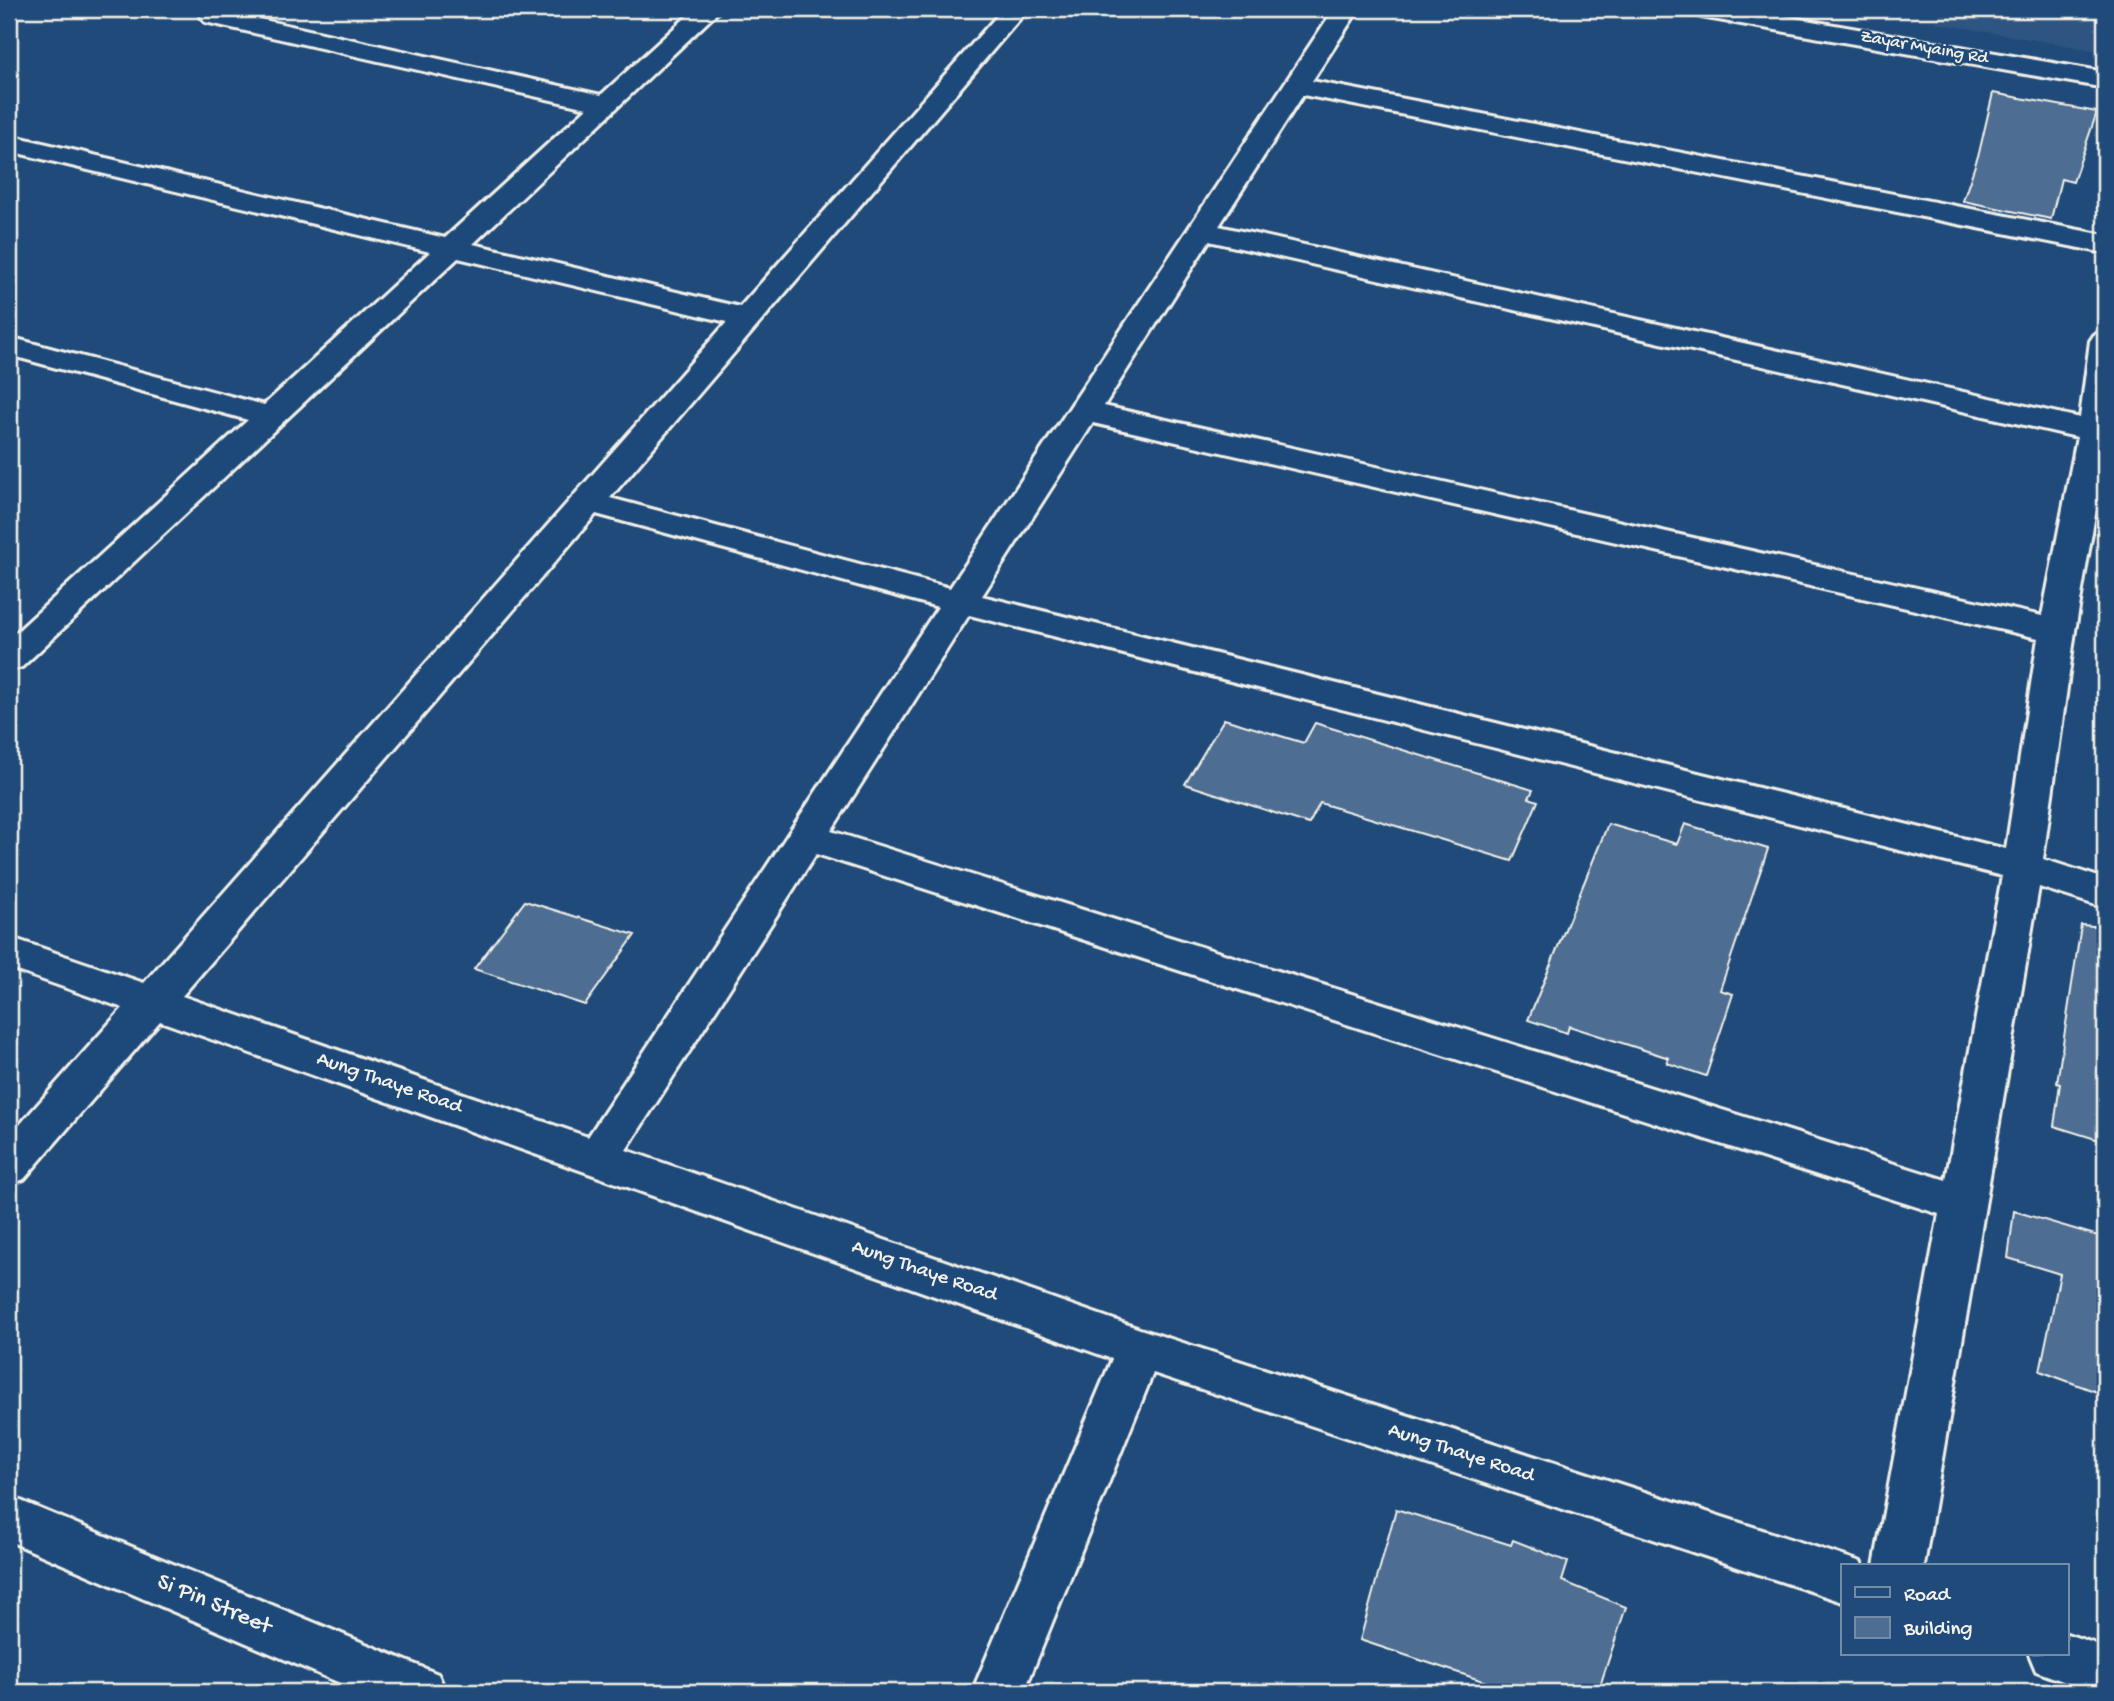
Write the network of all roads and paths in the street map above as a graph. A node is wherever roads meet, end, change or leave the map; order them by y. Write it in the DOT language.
graph roads {
  1 [pos="709,9"];
  2 [pos="1016,9"];
  3 [pos="1346,9"];
  4 [pos="1700,9"];
  5 [pos="214,17"];
  6 [pos="2105,80"];
  7 [pos="1296,86"];
  8 [pos="607,104"];
  9 [pos="9,143"];
  10 [pos="1201,231"];
  11 [pos="2105,244"];
  12 [pos="452,248"];
  13 [pos="747,318"];
  14 [pos="2105,341"];
  15 [pos="9,346"];
  16 [pos="1084,411"];
  17 [pos="270,416"];
  18 [pos="2094,430"];
  19 [pos="587,502"];
  20 [pos="960,602"];
  21 [pos="9,617"];
  22 [pos="42,628"];
  23 [pos="2057,631"];
  24 [pos="9,659"];
  25 [pos="807,837"];
  26 [pos="2023,867"];
  27 [pos="2105,894"];
  28 [pos="9,952"];
  29 [pos="152,1002"];
  30 [pos="598,1157"];
  31 [pos="9,1167"];
  32 [pos="1965,1204"];
  33 [pos="1140,1349"];
  34 [pos="9,1518"];
  35 [pos="1899,1564"];
  36 [pos="1841,1578"];
  37 [pos="2060,1656"];
  38 [pos="2105,1672"];
  39 [pos="420,1692"];
  40 [pos="998,1692"];
  1 -- 8 [label="street"];
  2 -- 13 [label="street"];
  3 -- 7 [label="street"];
  4 -- 6 [label="street, Zayar Myaing Rd"];
  5 -- 8 [label="street"];
  7 -- 10 [label="street"];
  7 -- 11 [label="street"];
  8 -- 12 [label="street"];
  9 -- 12 [label="street"];
  10 -- 16 [label="street"];
  10 -- 18 [label="street"];
  12 -- 13 [label="street"];
  12 -- 17 [label="street"];
  13 -- 19 [label="street"];
  14 -- 18 [label="street"];
  15 -- 17 [label="street"];
  16 -- 20 [label="street"];
  16 -- 23 [label="street"];
  17 -- 22 [label="street"];
  18 -- 23 [label="street"];
  19 -- 20 [label="street"];
  19 -- 29 [label="street"];
  20 -- 25 [label="street"];
  20 -- 26 [label="street"];
  21 -- 22 [label="street"];
  22 -- 24 [label="street"];
  23 -- 26 [label="street"];
  25 -- 30 [label="street"];
  25 -- 32 [label="street"];
  26 -- 27 [label="street"];
  26 -- 32 [label="street"];
  28 -- 29 [label="street, Aung Thaye Road"];
  29 -- 30 [label="street, Aung Thaye Road"];
  29 -- 31 [label="street"];
  30 -- 33 [label="street, Aung Thaye Road"];
  32 -- 35 [label="street"];
  33 -- 36 [label="street, Aung Thaye Road"];
  33 -- 40 [label="street"];
  34 -- 39 [label="street, Si Pin Street"];
  37 -- 38 [label="street"];
}
